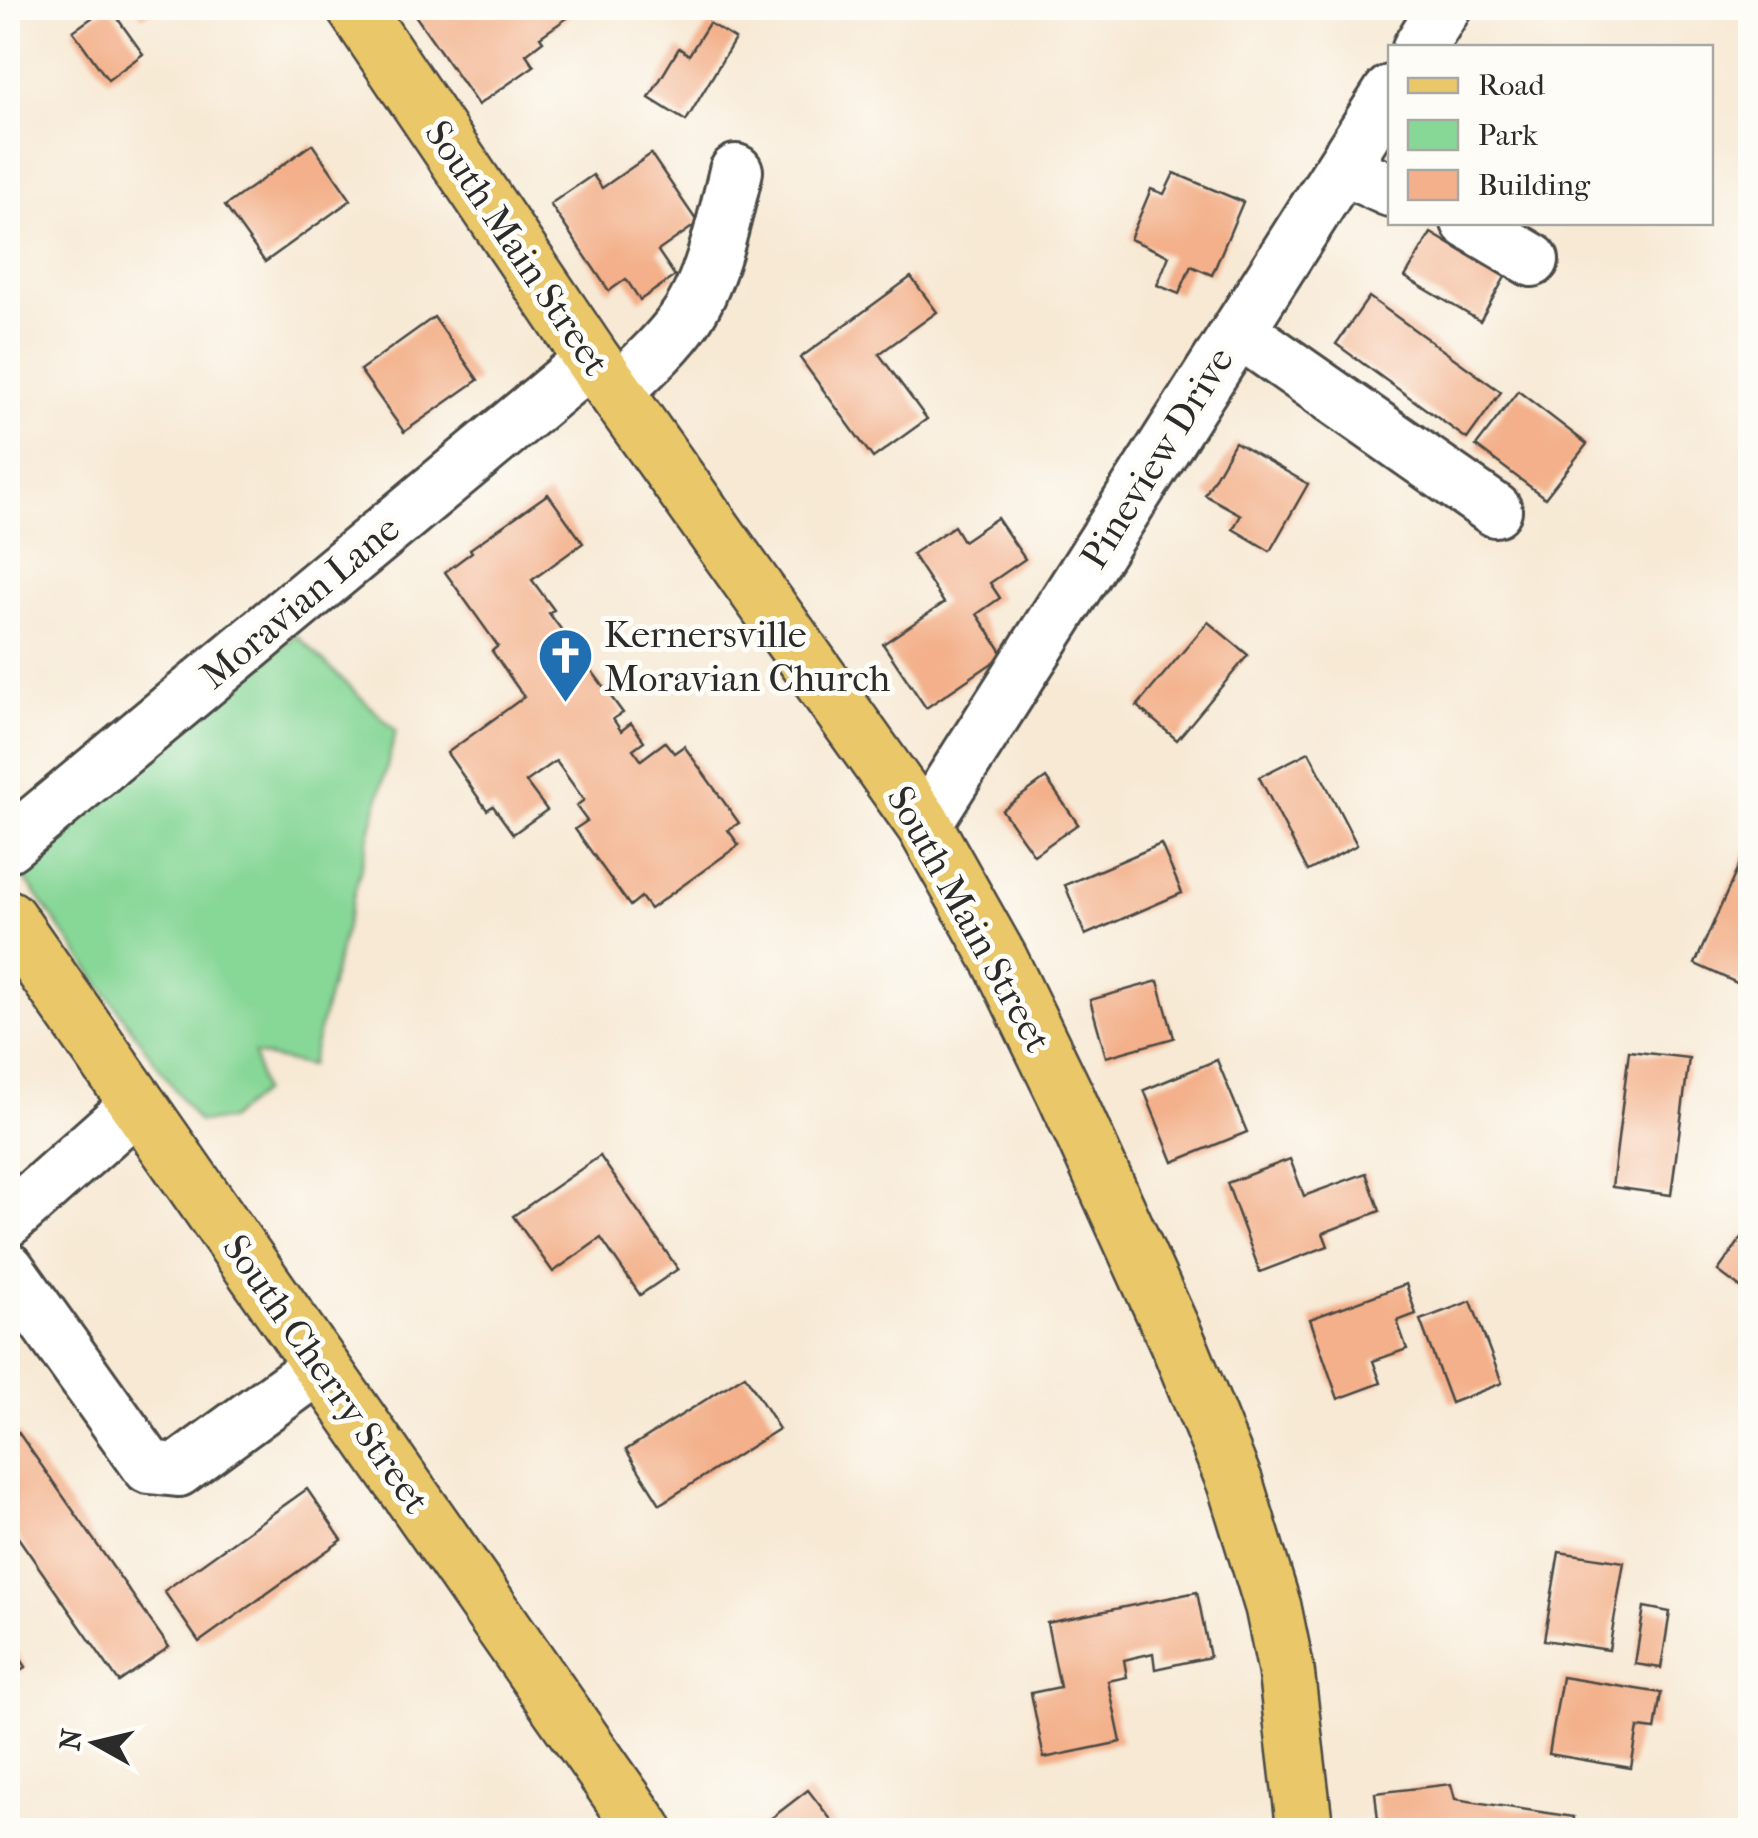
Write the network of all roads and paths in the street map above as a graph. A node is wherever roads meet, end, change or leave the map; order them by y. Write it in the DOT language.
graph roads {
  1 [pos="354,8"];
  2 [pos="1444,8"];
  3 [pos="1420,45"];
  4 [pos="1388,95"];
  5 [pos="1342,168"];
  6 [pos="736,171"];
  7 [pos="1388,189"];
  8 [pos="1473,225"];
  9 [pos="1532,260"];
  10 [pos="1238,331"];
  11 [pos="604,375"];
  12 [pos="1494,510"];
  13 [pos="924,825"];
  14 [pos="8,845"];
  15 [pos="8,918"];
  16 [pos="138,1104"];
  17 [pos="8,1220"];
  18 [pos="8,1269"];
  19 [pos="320,1366"];
  20 [pos="645,1830"];
  21 [pos="1305,1830"];
  1 -- 11 [label="main road, South Main Street"];
  2 -- 3 [label="street"];
  4 -- 5 [label="street, Pineview Drive"];
  5 -- 7 [label="street"];
  5 -- 10 [label="street, Pineview Drive"];
  6 -- 11 [label="street, Moravian Lane"];
  8 -- 9 [label="street"];
  10 -- 12 [label="street"];
  10 -- 13 [label="street, Pineview Drive"];
  11 -- 13 [label="main road, South Main Street"];
  11 -- 14 [label="street, Moravian Lane"];
  13 -- 21 [label="main road, South Main Street"];
  15 -- 16 [label="main road, South Cherry Street"];
  16 -- 17 [label="street"];
  16 -- 19 [label="main road, South Cherry Street"];
  18 -- 19 [label="street"];
  19 -- 20 [label="main road, South Cherry Street"];
}
